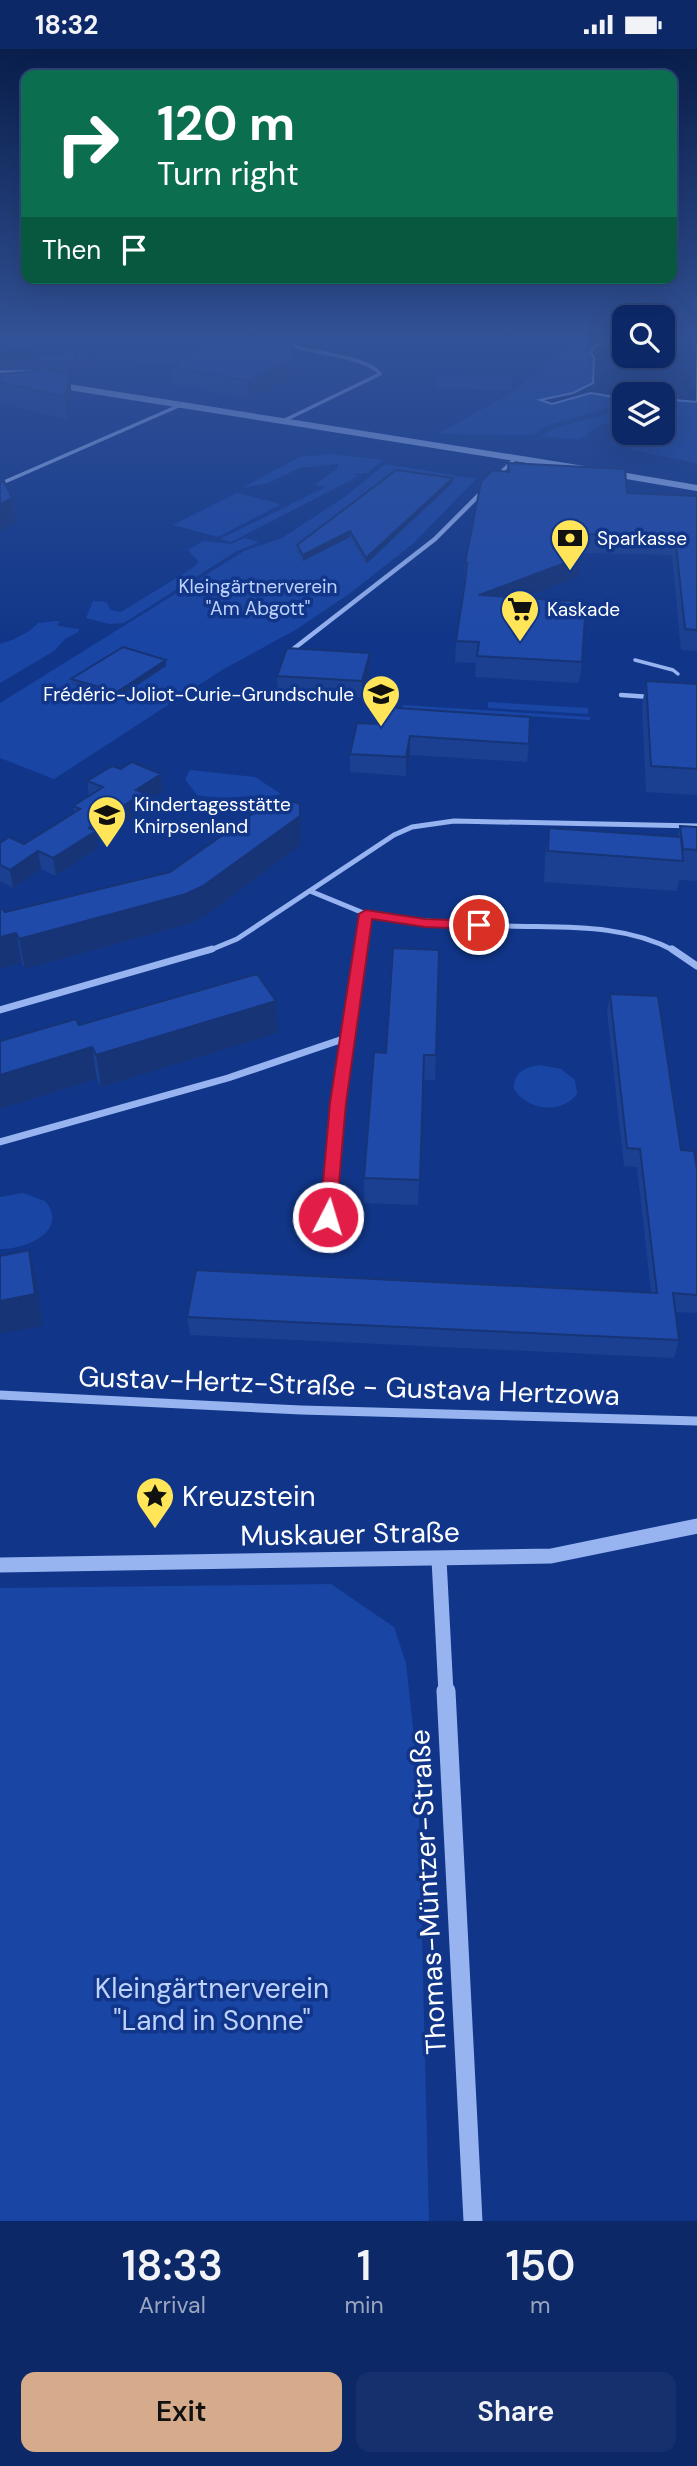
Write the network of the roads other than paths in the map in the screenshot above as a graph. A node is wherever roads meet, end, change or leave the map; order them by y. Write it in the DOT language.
graph roads {
  1 [pos="107,437"];
  2 [pos="391,437"];
  3 [pos="516,458"];
  4 [pos="588,469"];
  5 [pos="601,471"];
  6 [pos="0,484"];
  7 [pos="697,488"];
  8 [pos="292,650"];
  9 [pos="635,660"];
  10 [pos="677,677"];
  11 [pos="656,694"];
  12 [pos="621,695"];
  13 [pos="697,826"];
  14 [pos="310,891"];
  15 [pos="366,914"];
  16 [pos="697,966"];
  17 [pos="0,1010"];
  18 [pos="346,1038"];
  19 [pos="0,1142"];
  20 [pos="328,1217"];
  21 [pos="0,1395"];
  22 [pos="697,1421"];
  23 [pos="697,1526"];
  24 [pos="439,1559"];
  25 [pos="0,1565"];
  26 [pos="473,2221"];
  1 -- 6 [label="street"];
  2 -- 3 [label="street"];
  3 -- 4 [label="street"];
  3 -- 8 [label="street"];
  5 -- 7 [label="street"];
  9 -- 10 [label="street"];
  11 -- 12 [label="street"];
  13 -- 14 [label="street"];
  14 -- 15 [label="street"];
  14 -- 17 [label="street"];
  15 -- 16 [label="street"];
  15 -- 18 [label="street"];
  18 -- 19 [label="street"];
  18 -- 20 [label="street"];
  21 -- 22 [label="street, Gustav-Hertz-Straße - Gustava Hertzowa"];
  23 -- 24 [label="street, Muskauer Straße"];
  24 -- 25 [label="street, Muskauer Straße"];
  24 -- 26 [label="street, Thomas-Müntzer-Straße"];
}
